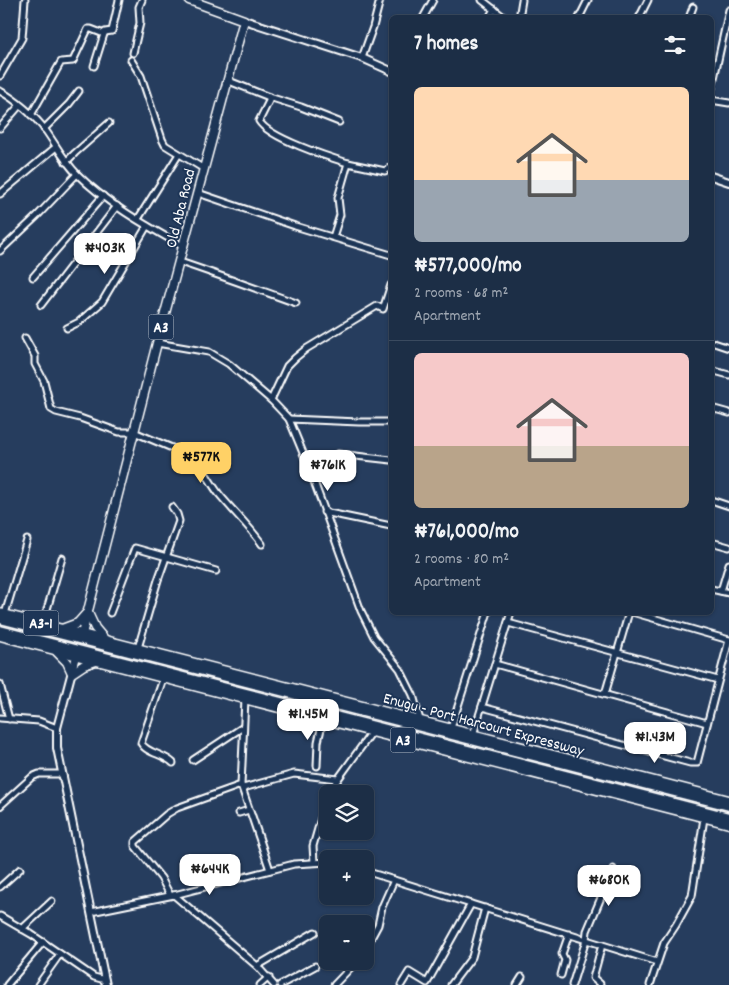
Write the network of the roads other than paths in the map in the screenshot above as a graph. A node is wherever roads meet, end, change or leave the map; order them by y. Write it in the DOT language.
graph roads {
  1 [pos="25,0"];
  2 [pos="119,0"];
  3 [pos="142,0"];
  4 [pos="380,0"];
  5 [pos="433,0"];
  6 [pos="482,0"];
  7 [pos="522,0"];
  8 [pos="588,0"];
  9 [pos="648,0"];
  10 [pos="193,1"];
  11 [pos="693,7"];
  12 [pos="494,8"];
  13 [pos="729,10"];
  14 [pos="520,12"];
  15 [pos="425,15"];
  16 [pos="490,15"];
  17 [pos="502,15"];
  18 [pos="580,15"];
  19 [pos="640,15"];
  20 [pos="690,15"];
  21 [pos="244,20"];
  22 [pos="104,34"];
  23 [pos="134,52"];
  24 [pos="362,58"];
  25 [pos="131,60"];
  26 [pos="94,66"];
  27 [pos="389,70"];
  28 [pos="0,76"];
  29 [pos="714,78"];
  30 [pos="229,81"];
  31 [pos="0,91"];
  32 [pos="79,91"];
  33 [pos="269,98"];
  34 [pos="714,100"];
  35 [pos="729,103"];
  36 [pos="19,106"];
  37 [pos="31,114"];
  38 [pos="339,122"];
  39 [pos="109,123"];
  40 [pos="0,128"];
  41 [pos="44,129"];
  42 [pos="56,147"];
  43 [pos="178,154"];
  44 [pos="66,162"];
  45 [pos="348,163"];
  46 [pos="389,168"];
  47 [pos="204,169"];
  48 [pos="77,174"];
  49 [pos="714,177"];
  50 [pos="729,182"];
  51 [pos="198,193"];
  52 [pos="0,194"];
  53 [pos="103,196"];
  54 [pos="117,206"];
  55 [pos="138,219"];
  56 [pos="147,226"];
  57 [pos="332,237"];
  58 [pos="184,247"];
  59 [pos="0,251"];
  60 [pos="389,254"];
  61 [pos="180,262"];
  62 [pos="34,277"];
  63 [pos="389,291"];
  64 [pos="296,303"];
  65 [pos="42,305"];
  66 [pos="67,328"];
  67 [pos="25,338"];
  68 [pos="157,343"];
  69 [pos="714,343"];
  70 [pos="729,348"];
  71 [pos="714,371"];
  72 [pos="729,375"];
  73 [pos="270,400"];
  74 [pos="714,409"];
  75 [pos="729,413"];
  76 [pos="289,419"];
  77 [pos="389,422"];
  78 [pos="134,432"];
  79 [pos="389,460"];
  80 [pos="308,465"];
  81 [pos="714,501"];
  82 [pos="729,506"];
  83 [pos="172,507"];
  84 [pos="324,512"];
  85 [pos="389,526"];
  86 [pos="27,540"];
  87 [pos="714,543"];
  88 [pos="262,544"];
  89 [pos="729,547"];
  90 [pos="167,556"];
  91 [pos="62,558"];
  92 [pos="729,564"];
  93 [pos="216,571"];
  94 [pos="714,590"];
  95 [pos="721,591"];
  96 [pos="729,593"];
  97 [pos="88,613"];
  98 [pos="110,613"];
  99 [pos="2,615"];
  100 [pos="487,615"];
  101 [pos="510,615"];
  102 [pos="629,615"];
  103 [pos="641,615"];
  104 [pos="43,623"];
  105 [pos="508,623"];
  106 [pos="62,629"];
  107 [pos="0,630"];
  108 [pos="82,634"];
  109 [pos="0,636"];
  110 [pos="106,640"];
  111 [pos="729,640"];
  112 [pos="138,648"];
  113 [pos="56,651"];
  114 [pos="616,652"];
  115 [pos="76,656"];
  116 [pos="96,661"];
  117 [pos="495,664"];
  118 [pos="72,673"];
  119 [pos="163,679"];
  120 [pos="718,680"];
  121 [pos="0,684"];
  122 [pos="605,694"];
  123 [pos="245,699"];
  124 [pos="482,707"];
  125 [pos="0,718"];
  126 [pos="9,718"];
  127 [pos="323,720"];
  128 [pos="420,720"];
  129 [pos="707,723"];
  130 [pos="243,727"];
  131 [pos="57,728"];
  132 [pos="451,728"];
  133 [pos="372,732"];
  134 [pos="473,735"];
  135 [pos="194,760"];
  136 [pos="173,763"];
  137 [pos="317,766"];
  138 [pos="592,771"];
  139 [pos="61,774"];
  140 [pos="338,779"];
  141 [pos="589,782"];
  142 [pos="334,785"];
  143 [pos="242,787"];
  144 [pos="729,800"];
  145 [pos="1,802"];
  146 [pos="729,806"];
  147 [pos="238,813"];
  148 [pos="251,813"];
  149 [pos="729,817"];
  150 [pos="704,818"];
  151 [pos="729,824"];
  152 [pos="319,825"];
  153 [pos="314,862"];
  154 [pos="319,862"];
  155 [pos="20,869"];
  156 [pos="613,869"];
  157 [pos="270,870"];
  158 [pos="374,874"];
  159 [pos="394,880"];
  160 [pos="0,887"];
  161 [pos="172,895"];
  162 [pos="52,901"];
  163 [pos="471,904"];
  164 [pos="485,908"];
  165 [pos="91,912"];
  166 [pos="0,916"];
  167 [pos="22,929"];
  168 [pos="315,932"];
  169 [pos="374,932"];
  170 [pos="569,934"];
  171 [pos="586,940"];
  172 [pos="43,942"];
  173 [pos="602,945"];
  174 [pos="60,954"];
  175 [pos="657,962"];
  176 [pos="256,966"];
  177 [pos="315,966"];
  178 [pos="348,970"];
  179 [pos="561,974"];
  180 [pos="269,977"];
  181 [pos="522,977"];
  182 [pos="106,982"];
  183 [pos="600,984"];
  184 [pos="6,985"];
  185 [pos="38,985"];
  186 [pos="260,985"];
  187 [pos="274,985"];
  188 [pos="280,985"];
  189 [pos="334,985"];
  190 [pos="401,985"];
  191 [pos="451,985"];
  192 [pos="518,985"];
  193 [pos="572,985"];
  194 [pos="650,985"];
  1 -- 28 [label="street"];
  2 -- 22 [label="street"];
  3 -- 23 [label="street"];
  4 -- 24 [label="street"];
  5 -- 15 [label="street"];
  6 -- 12 [label="street"];
  7 -- 14 [label="street"];
  8 -- 18 [label="street"];
  9 -- 19 [label="street"];
  10 -- 21 [label="main road"];
  11 -- 20 [label="street"];
  12 -- 16 [label="street"];
  12 -- 17 [label="street"];
  13 -- 29 [label="street"];
  21 -- 24 [label="street"];
  21 -- 30 [label="main road, Old Aba Road / A3"];
  22 -- 26 [label="street"];
  22 -- 37 [label="street"];
  24 -- 27 [label="street"];
  25 -- 43 [label="street"];
  30 -- 33 [label="street"];
  30 -- 47 [label="main road, Old Aba Road / A3"];
  31 -- 36 [label="street"];
  32 -- 41 [label="street"];
  33 -- 38 [label="street"];
  33 -- 45 [label="street"];
  34 -- 35 [label="street"];
  36 -- 37 [label="street"];
  36 -- 40 [label="street"];
  37 -- 41 [label="street"];
  39 -- 44 [label="street"];
  41 -- 42 [label="street"];
  42 -- 44 [label="street"];
  42 -- 52 [label="street"];
  43 -- 47 [label="street"];
  43 -- 55 [label="street"];
  44 -- 48 [label="street"];
  45 -- 46 [label="street"];
  45 -- 57 [label="street"];
  47 -- 51 [label="main road, Old Aba Road / A3"];
  48 -- 53 [label="street"];
  48 -- 59 [label="street"];
  49 -- 50 [label="street"];
  51 -- 57 [label="street"];
  51 -- 58 [label="main road, Old Aba Road / A3"];
  53 -- 54 [label="street"];
  53 -- 62 [label="street"];
  54 -- 55 [label="street"];
  54 -- 65 [label="street"];
  55 -- 56 [label="street"];
  56 -- 58 [label="street"];
  56 -- 66 [label="street"];
  57 -- 60 [label="street"];
  58 -- 61 [label="main road, Old Aba Road / A3"];
  61 -- 64 [label="street"];
  61 -- 68 [label="main road, Old Aba Road / A3"];
  63 -- 73 [label="street"];
  67 -- 78 [label="street"];
  68 -- 73 [label="street"];
  68 -- 78 [label="main road, Old Aba Road / A3"];
  69 -- 70 [label="street"];
  71 -- 72 [label="street"];
  73 -- 76 [label="street"];
  74 -- 75 [label="street"];
  76 -- 77 [label="street"];
  76 -- 80 [label="street"];
  78 -- 88 [label="street"];
  78 -- 97 [label="main road, Old Aba Road / A3"];
  79 -- 80 [label="street"];
  80 -- 84 [label="street"];
  81 -- 82 [label="street"];
  83 -- 90 [label="street"];
  84 -- 85 [label="street"];
  84 -- 128 [label="street"];
  86 -- 99 [label="street"];
  87 -- 89 [label="street"];
  90 -- 93 [label="street"];
  90 -- 98 [label="street"];
  90 -- 112 [label="street"];
  91 -- 104 [label="street"];
  92 -- 95 [label="street"];
  94 -- 95 [label="street"];
  95 -- 96 [label="street"];
  97 -- 106 [label="main road"];
  97 -- 108 [label="main road, Old Aba Road / A3"];
  97 -- 110 [label="main road"];
  99 -- 104 [label="main road, Enugu - Port Harcourt Expressway / A3-1"];
  99 -- 138 [label="main road, Enugu - Port Harcourt Expressway / A3-1"];
  100 -- 132 [label="street"];
  101 -- 105 [label="street"];
  102 -- 114 [label="street"];
  103 -- 111 [label="street"];
  104 -- 106 [label="main road, Enugu - Port Harcourt Expressway / A3-1"];
  105 -- 114 [label="street"];
  105 -- 117 [label="street"];
  106 -- 108 [label="main road, Enugu - Port Harcourt Expressway / A3-1"];
  107 -- 141 [label="main road, Enugu - Port Harcourt Expressway / A3-1"];
  108 -- 110 [label="main road, Enugu - Port Harcourt Expressway / A3"];
  109 -- 113 [label="main road, A3-1"];
  110 -- 112 [label="main road, Enugu - Port Harcourt Expressway / A3"];
  111 -- 120 [label="street"];
  112 -- 128 [label="main road, Enugu - Port Harcourt Expressway / A3"];
  113 -- 115 [label="main road, A3-1"];
  113 -- 118 [label="main road"];
  114 -- 120 [label="street"];
  114 -- 122 [label="street"];
  115 -- 116 [label="main road, A3"];
  115 -- 118 [label="street"];
  116 -- 118 [label="main road"];
  116 -- 119 [label="main road, A3"];
  117 -- 122 [label="street"];
  117 -- 124 [label="street"];
  118 -- 131 [label="street"];
  119 -- 123 [label="main road, A3"];
  119 -- 136 [label="street"];
  120 -- 129 [label="street"];
  121 -- 126 [label="street"];
  122 -- 129 [label="street"];
  123 -- 127 [label="main road, A3"];
  123 -- 130 [label="street"];
  124 -- 129 [label="street"];
  124 -- 134 [label="street"];
  125 -- 126 [label="street"];
  126 -- 131 [label="street"];
  127 -- 133 [label="main road, A3"];
  127 -- 137 [label="street"];
  128 -- 132 [label="main road, Enugu - Port Harcourt Expressway / A3"];
  130 -- 135 [label="street"];
  130 -- 143 [label="street"];
  131 -- 139 [label="street"];
  132 -- 134 [label="main road, Enugu - Port Harcourt Expressway / A3"];
  133 -- 140 [label="street"];
  133 -- 150 [label="main road, A3"];
  134 -- 144 [label="main road, Enugu - Port Harcourt Expressway / A3"];
  138 -- 141 [label="main road"];
  138 -- 146 [label="main road, Enugu - Port Harcourt Expressway / A3-1"];
  139 -- 145 [label="street"];
  139 -- 165 [label="street"];
  140 -- 142 [label="street"];
  140 -- 143 [label="street"];
  141 -- 149 [label="main road, Enugu - Port Harcourt Expressway / A3-1"];
  143 -- 148 [label="street"];
  143 -- 161 [label="street"];
  147 -- 148 [label="street"];
  148 -- 157 [label="street"];
  150 -- 151 [label="main road, A3"];
  150 -- 175 [label="street"];
  152 -- 153 [label="street"];
  153 -- 154 [label="street"];
  153 -- 157 [label="street"];
  155 -- 160 [label="street"];
  156 -- 171 [label="street"];
  157 -- 161 [label="street"];
  158 -- 159 [label="street"];
  159 -- 163 [label="street"];
  159 -- 169 [label="street"];
  161 -- 165 [label="street"];
  161 -- 176 [label="street"];
  162 -- 167 [label="street"];
  163 -- 164 [label="street"];
  163 -- 190 [label="street"];
  164 -- 170 [label="street"];
  164 -- 191 [label="street"];
  165 -- 182 [label="street"];
  166 -- 167 [label="street"];
  167 -- 172 [label="street"];
  168 -- 176 [label="street"];
  170 -- 171 [label="street"];
  170 -- 179 [label="street"];
  171 -- 173 [label="street"];
  171 -- 193 [label="street"];
  172 -- 174 [label="street"];
  172 -- 184 [label="street"];
  173 -- 175 [label="street"];
  173 -- 183 [label="street"];
  174 -- 182 [label="street"];
  174 -- 185 [label="street"];
  175 -- 194 [label="street"];
  176 -- 180 [label="street"];
  177 -- 188 [label="street"];
  178 -- 189 [label="street"];
  180 -- 186 [label="street"];
  180 -- 187 [label="street"];
  181 -- 192 [label="street"];
}
